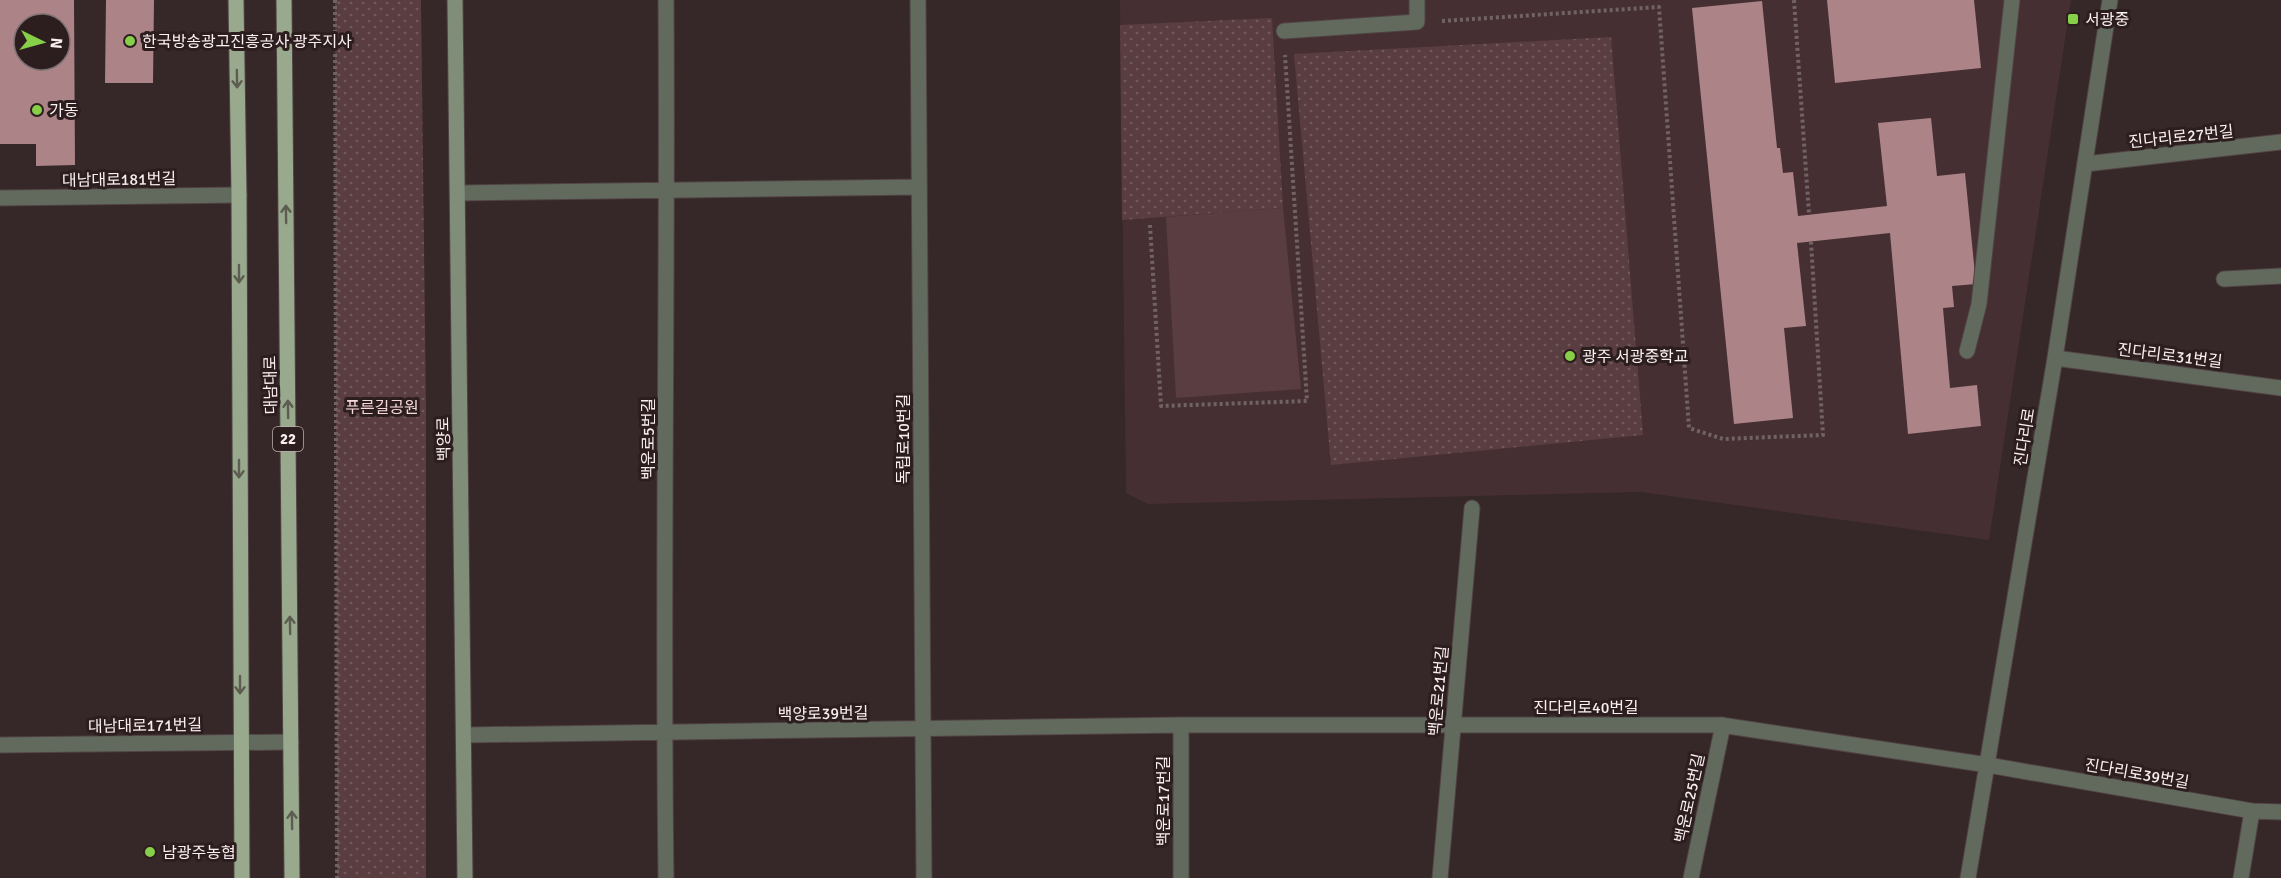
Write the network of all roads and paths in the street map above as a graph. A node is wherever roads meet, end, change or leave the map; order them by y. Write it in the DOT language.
graph roads {
  1 [pos="236,0"];
  2 [pos="284,0"];
  3 [pos="335,0"];
  4 [pos="455,0"];
  5 [pos="666,0"];
  6 [pos="918,0"];
  7 [pos="1417,0"];
  8 [pos="1794,0"];
  9 [pos="2012,0"];
  10 [pos="2110,0"];
  11 [pos="1417,22"];
  12 [pos="1284,31"];
  13 [pos="2281,142"];
  14 [pos="2085,164"];
  15 [pos="919,187"];
  16 [pos="667,191"];
  17 [pos="458,193"];
  18 [pos="239,195"];
  19 [pos="0,198"];
  20 [pos="1809,214"];
  21 [pos="1150,225"];
  22 [pos="1811,242"];
  23 [pos="2281,276"];
  24 [pos="2224,279"];
  25 [pos="1966,351"];
  26 [pos="2055,358"];
  27 [pos="2281,388"];
  28 [pos="1472,508"];
  29 [pos="1180,725"];
  30 [pos="1453,725"];
  31 [pos="1723,725"];
  32 [pos="923,729"];
  33 [pos="664,734"];
  34 [pos="465,735"];
  35 [pos="240,742"];
  36 [pos="291,742"];
  37 [pos="0,745"];
  38 [pos="1988,765"];
  39 [pos="2252,811"];
  40 [pos="2281,812"];
  41 [pos="242,878"];
  42 [pos="292,878"];
  43 [pos="337,878"];
  44 [pos="465,878"];
  45 [pos="666,878"];
  46 [pos="924,878"];
  47 [pos="1181,878"];
  48 [pos="1440,878"];
  49 [pos="1691,878"];
  50 [pos="1968,878"];
  51 [pos="2241,878"];
  1 -- 18 [label="main road, 대남대로, one-way"];
  36 -- 2 [label="main road, 대남대로 / 22, one-way"];
  3 -- 43 [label="path"];
  4 -- 17 [label="street, 백양로"];
  5 -- 16 [label="street, 백운로5번길"];
  6 -- 15 [label="street, 독립로10번길"];
  7 -- 11 [label="street"];
  8 -- 20 [label="path"];
  9 -- 25 [label="street"];
  10 -- 14 [label="street, 진다리로"];
  11 -- 12 [label="street"];
  11 -- 22 [label="path"];
  12 -- 21 [label="path"];
  13 -- 14 [label="street, 진다리로27번길"];
  14 -- 26 [label="street, 진다리로"];
  15 -- 16 [label="street"];
  15 -- 32 [label="street, 독립로10번길"];
  16 -- 17 [label="street"];
  16 -- 33 [label="street, 백운로5번길"];
  17 -- 34 [label="street, 백양로"];
  18 -- 19 [label="street, 대남대로181번길"];
  18 -- 35 [label="main road, 대남대로, one-way"];
  23 -- 24 [label="street"];
  26 -- 27 [label="street, 진다리로31번길"];
  26 -- 38 [label="street, 진다리로"];
  28 -- 30 [label="street, 백운로21번길"];
  29 -- 30 [label="street, 진다리로40번길"];
  29 -- 32 [label="street, 백양로39번길"];
  29 -- 47 [label="street, 백운로17번길"];
  30 -- 31 [label="street, 진다리로40번길"];
  30 -- 48 [label="street, 백운로21번길"];
  31 -- 38 [label="street, 진다리로40번길"];
  31 -- 49 [label="street, 백운로25번길"];
  32 -- 33 [label="street, 백양로39번길"];
  32 -- 46 [label="street, 독립로10번길"];
  33 -- 34 [label="street, 백양로39번길"];
  33 -- 45 [label="street, 백운로5번길"];
  34 -- 44 [label="street, 백양로"];
  35 -- 36 [label="street, 대남대로171번길"];
  35 -- 37 [label="street, 대남대로171번길"];
  35 -- 41 [label="main road, 대남대로"];
  42 -- 36 [label="main road, 대남대로 / 22, one-way"];
  38 -- 39 [label="street, 진다리로39번길"];
  38 -- 50 [label="street, 진다리로"];
  39 -- 40 [label="street, 진다리로39번길"];
  39 -- 51 [label="street"];
}
